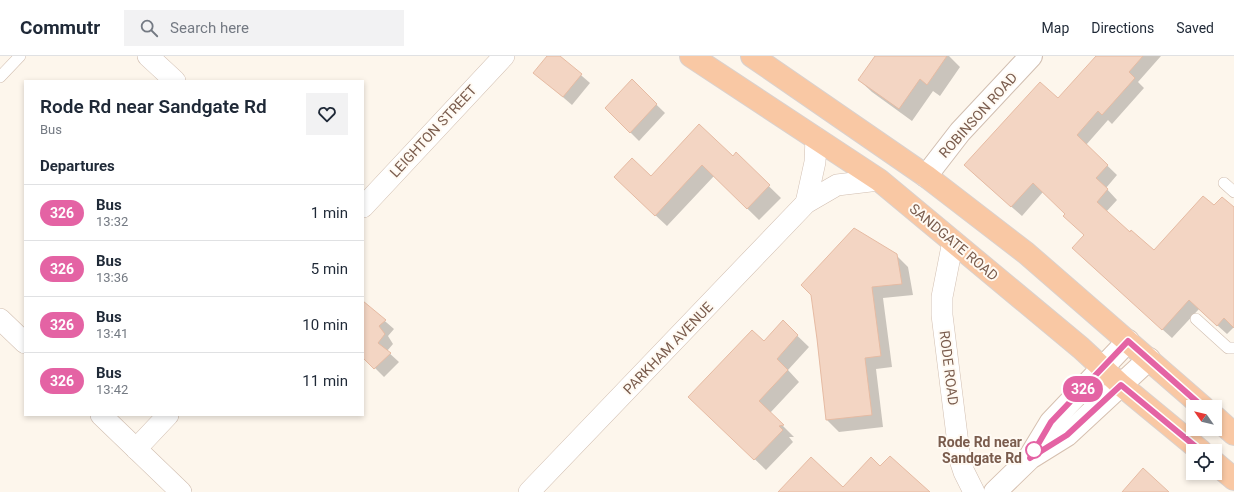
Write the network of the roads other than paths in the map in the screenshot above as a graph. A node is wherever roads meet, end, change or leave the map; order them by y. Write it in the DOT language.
graph roads {
  1 [pos="20,56"];
  2 [pos="148,56"];
  3 [pos="504,56"];
  4 [pos="691,56"];
  5 [pos="752,56"];
  6 [pos="1031,56"];
  7 [pos="0,77"];
  8 [pos="174,80"];
  9 [pos="816,138"];
  10 [pos="926,176"];
  11 [pos="879,180"];
  12 [pos="1224,183"];
  13 [pos="1234,192"];
  14 [pos="806,203"];
  15 [pos="364,206"];
  16 [pos="953,241"];
  17 [pos="0,319"];
  18 [pos="1196,319"];
  19 [pos="1128,341"];
  20 [pos="24,342"];
  21 [pos="1234,348"];
  22 [pos="1149,359"];
  23 [pos="1102,368"];
  24 [pos="1121,385"];
  25 [pos="1195,400"];
  26 [pos="102,416"];
  27 [pos="167,416"];
  28 [pos="1222,423"];
  29 [pos="1234,434"];
  30 [pos="1193,444"];
  31 [pos="136,449"];
  32 [pos="1030,458"];
  33 [pos="1222,469"];
  34 [pos="1234,479"];
  35 [pos="181,492"];
  36 [pos="529,492"];
  37 [pos="974,492"];
  38 [pos="995,492"];
  1 -- 7 [label="lane"];
  2 -- 8 [label="street"];
  3 -- 15 [label="street, LEIGHTON STREET"];
  4 -- 9 [label="highway, SANDGATE ROAD"];
  5 -- 10 [label="highway"];
  6 -- 10 [label="main road, ROBINSON ROAD"];
  9 -- 11 [label="highway, SANDGATE ROAD"];
  9 -- 14 [label="street"];
  10 -- 19 [label="highway"];
  11 -- 14 [label="street, PARKHAM AVENUE"];
  11 -- 16 [label="highway, SANDGATE ROAD"];
  12 -- 13 [label="lane"];
  14 -- 36 [label="street, PARKHAM AVENUE"];
  16 -- 23 [label="highway, SANDGATE ROAD"];
  16 -- 37 [label="street, RODE ROAD"];
  17 -- 20 [label="street"];
  18 -- 21 [label="lane"];
  19 -- 22 [label="highway"];
  19 -- 23 [label="main road"];
  22 -- 24 [label="main road"];
  22 -- 25 [label="highway"];
  23 -- 24 [label="highway, SANDGATE ROAD"];
  23 -- 32 [label="main road"];
  24 -- 30 [label="highway, SANDGATE ROAD"];
  24 -- 32 [label="main road"];
  26 -- 31 [label="street"];
  27 -- 31 [label="street"];
  28 -- 29 [label="highway"];
  31 -- 35 [label="street"];
  32 -- 38 [label="main road"];
  33 -- 34 [label="highway"];
}
